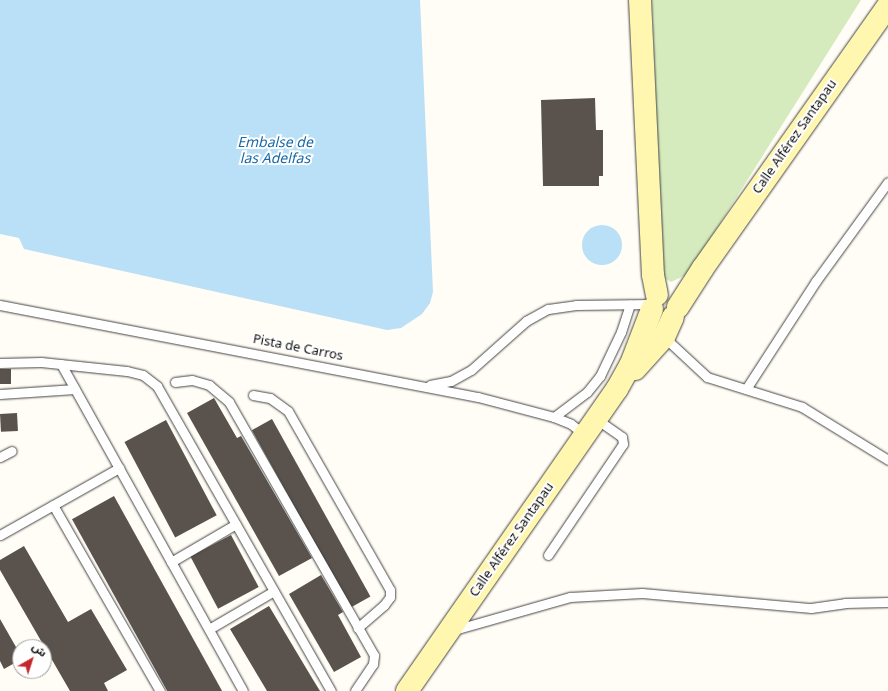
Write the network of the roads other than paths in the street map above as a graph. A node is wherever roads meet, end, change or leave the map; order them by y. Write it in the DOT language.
graph roads {
  1 [pos="640,0"];
  2 [pos="888,6"];
  3 [pos="888,182"];
  4 [pos="630,304"];
  5 [pos="664,304"];
  6 [pos="0,305"];
  7 [pos="664,337"];
  8 [pos="0,363"];
  9 [pos="61,364"];
  10 [pos="175,382"];
  11 [pos="423,386"];
  12 [pos="75,389"];
  13 [pos="617,389"];
  14 [pos="746,389"];
  15 [pos="0,394"];
  16 [pos="253,395"];
  17 [pos="554,417"];
  18 [pos="590,427"];
  19 [pos="12,451"];
  20 [pos="0,457"];
  21 [pos="888,460"];
  22 [pos="119,468"];
  23 [pos="52,505"];
  24 [pos="236,524"];
  25 [pos="0,535"];
  26 [pos="548,555"];
  27 [pos="171,562"];
  28 [pos="274,591"];
  29 [pos="888,602"];
  30 [pos="358,628"];
  31 [pos="209,629"];
  32 [pos="449,631"];
  33 [pos="160,691"];
  34 [pos="243,691"];
  35 [pos="331,691"];
  36 [pos="355,691"];
  37 [pos="407,691"];
  1 -- 5 [label="main road"];
  2 -- 5 [label="main road, Calle Alférez Santapau"];
  3 -- 14 [label="lane"];
  4 -- 5 [label="lane"];
  4 -- 11 [label="lane"];
  4 -- 17 [label="lane"];
  5 -- 7 [label="main road, Calle Alférez Santapau"];
  5 -- 13 [label="main road, Calle Alférez Santapau"];
  6 -- 11 [label="lane, Pista de Carros"];
  7 -- 13 [label="main road, Calle Alférez Santapau"];
  7 -- 14 [label="lane"];
  8 -- 9 [label="lane"];
  9 -- 12 [label="lane"];
  9 -- 24 [label="lane"];
  10 -- 30 [label="lane"];
  11 -- 17 [label="lane, Pista de Carros"];
  12 -- 15 [label="lane"];
  12 -- 22 [label="lane"];
  13 -- 18 [label="main road, Calle Alférez Santapau"];
  14 -- 21 [label="lane"];
  16 -- 30 [label="lane"];
  17 -- 18 [label="lane, Pista de Carros"];
  18 -- 26 [label="lane, Pista de Carros"];
  18 -- 32 [label="main road, Calle Alférez Santapau"];
  19 -- 20 [label="lane"];
  22 -- 23 [label="lane"];
  22 -- 27 [label="lane"];
  23 -- 25 [label="lane"];
  23 -- 33 [label="lane"];
  24 -- 27 [label="lane"];
  24 -- 28 [label="lane"];
  27 -- 31 [label="lane"];
  28 -- 31 [label="lane"];
  28 -- 35 [label="lane"];
  29 -- 32 [label="lane"];
  30 -- 36 [label="lane"];
  31 -- 34 [label="lane"];
  32 -- 37 [label="main road, Calle Alférez Santapau"];
}
